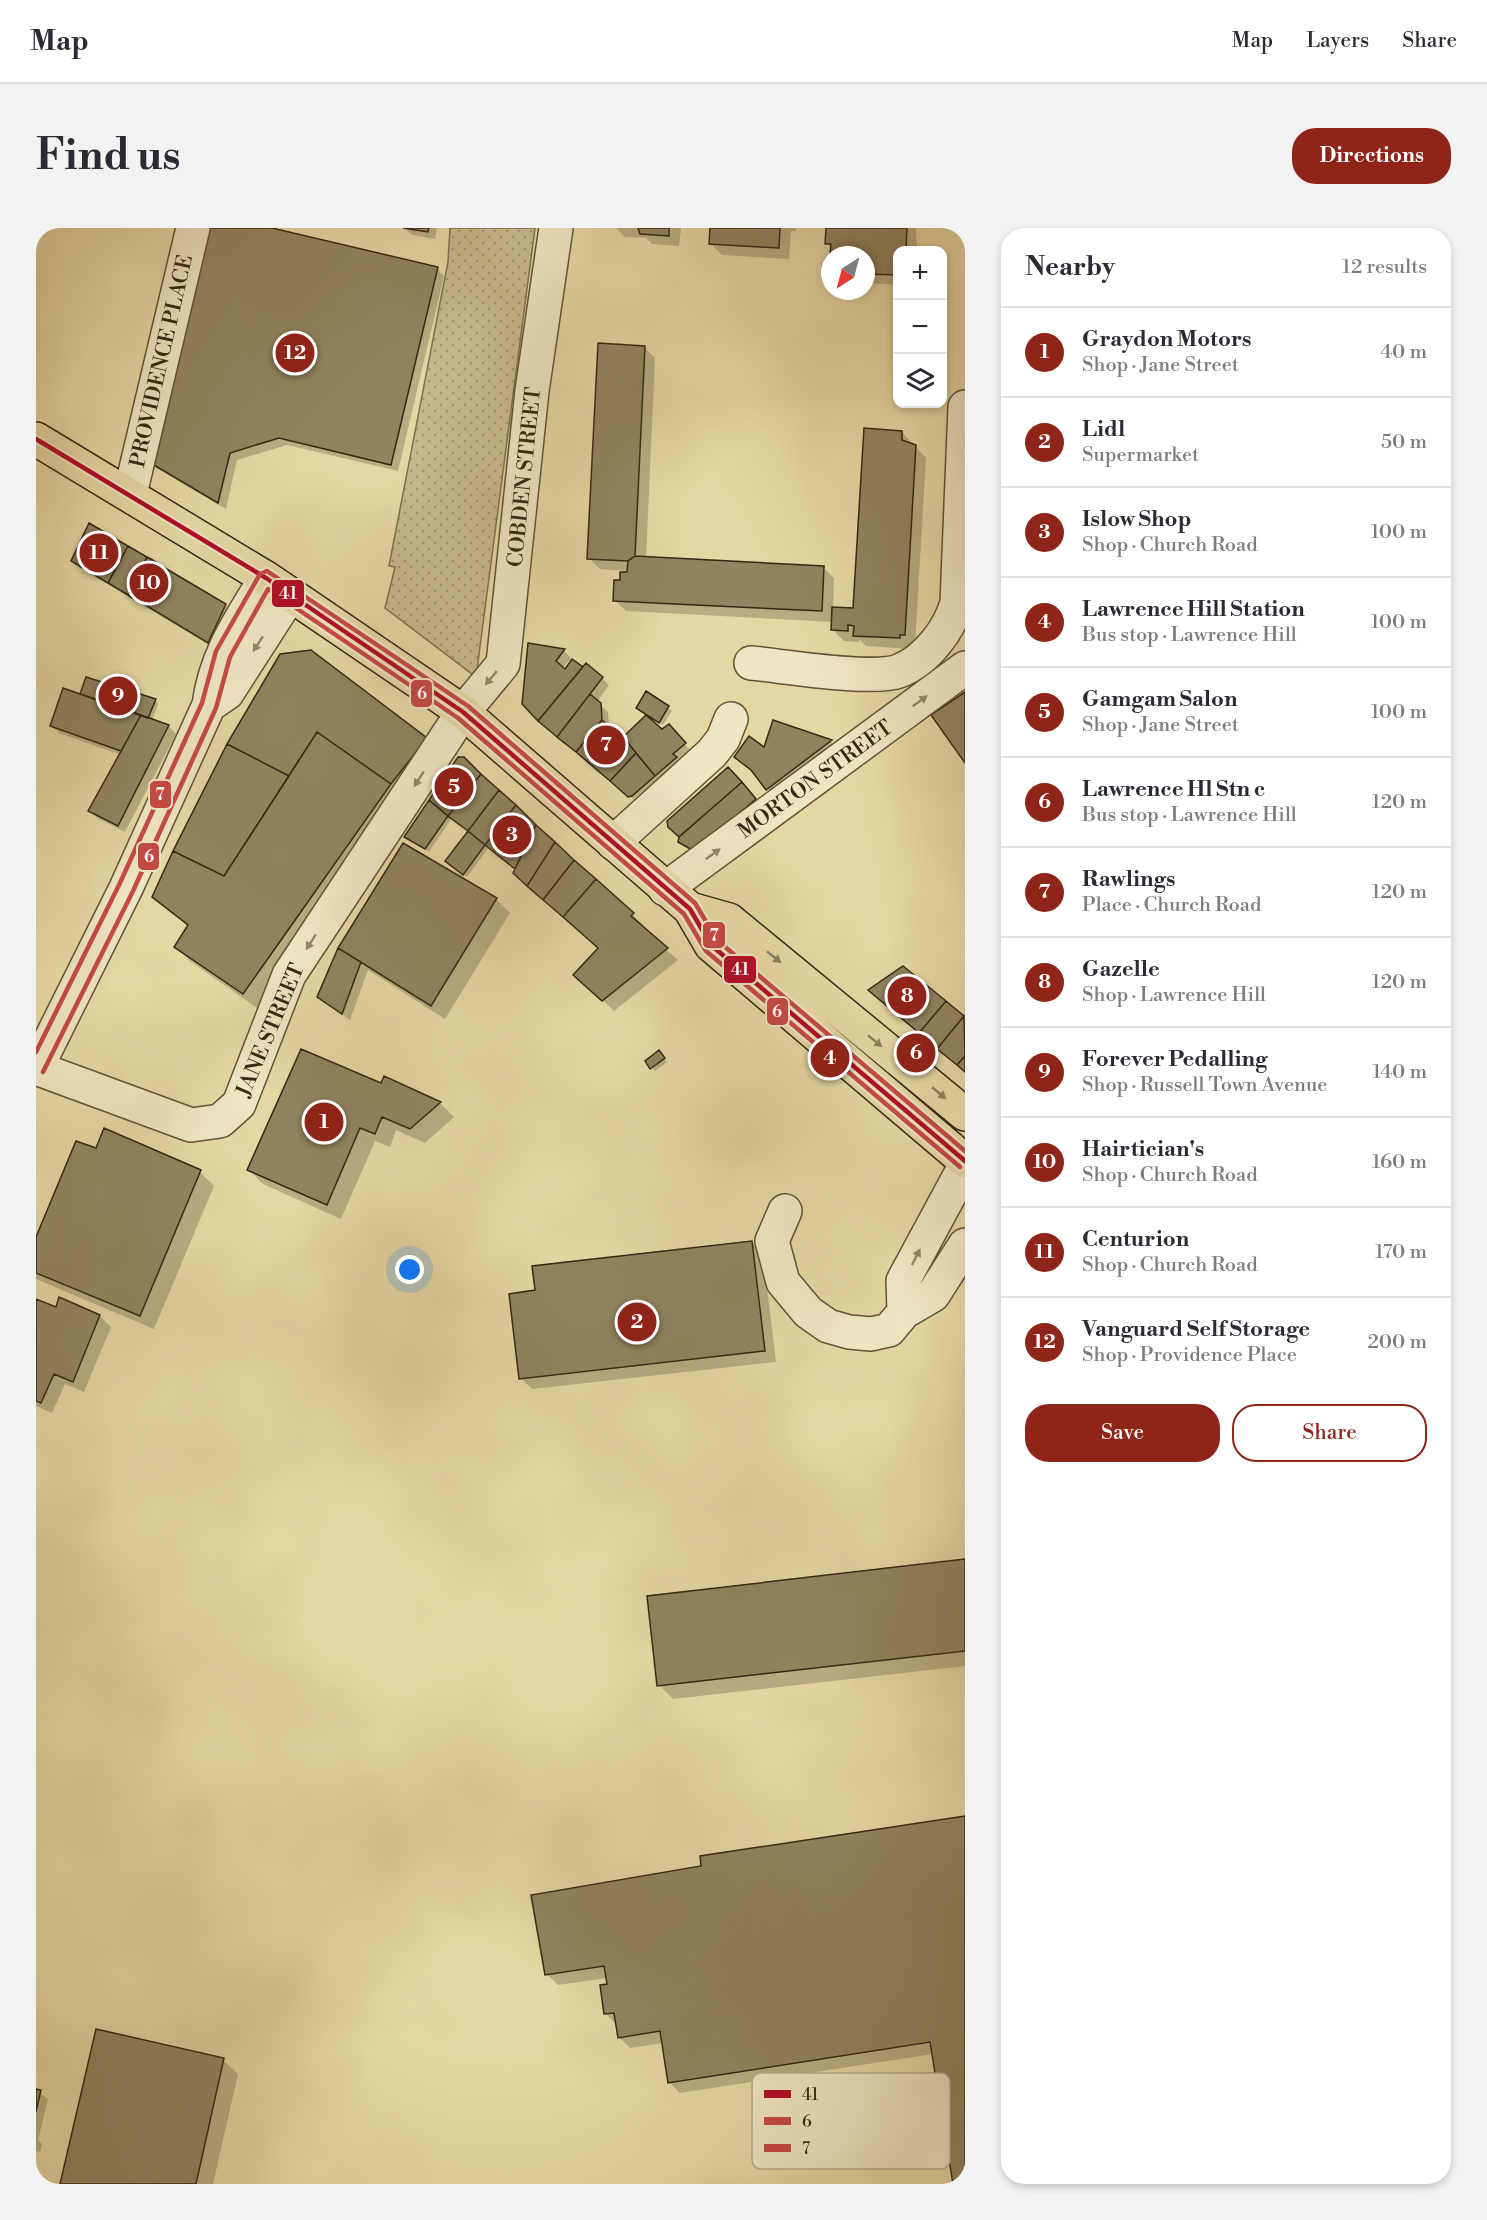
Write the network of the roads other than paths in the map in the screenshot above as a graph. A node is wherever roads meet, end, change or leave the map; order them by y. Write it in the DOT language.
graph roads {
  1 [pos="193,228"];
  2 [pos="556,228"];
  3 [pos="965,407"];
  4 [pos="36,439"];
  5 [pos="130,494"];
  6 [pos="278,587"];
  7 [pos="751,663"];
  8 [pos="965,668"];
  9 [pos="463,712"];
  10 [pos="731,719"];
  11 [pos="613,843"];
  12 [pos="677,899"];
  13 [pos="720,933"];
  14 [pos="36,1068"];
  15 [pos="965,1114"];
  16 [pos="965,1161"];
  17 [pos="965,1166"];
  18 [pos="785,1212"];
  19 [pos="965,1245"];
  20 [pos="904,1312"];
  1 -- 5 [label="street, PROVIDENCE PLACE"];
  2 -- 9 [label="street, COBDEN STREET, one-way"];
  3 -- 7 [label="street"];
  4 -- 5 [label="main road"];
  5 -- 6 [label="main road"];
  6 -- 9 [label="main road"];
  6 -- 14 [label="street"];
  12 -- 8 [label="street, MORTON STREET, one-way"];
  9 -- 11 [label="main road"];
  9 -- 14 [label="street, JANE STREET, one-way"];
  10 -- 11 [label="street"];
  11 -- 12 [label="main road"];
  12 -- 13 [label="main road"];
  13 -- 15 [label="main road, one-way"];
  13 -- 16 [label="main road"];
  20 -- 17 [label="street, one-way"];
  18 -- 20 [label="street"];
  19 -- 20 [label="street"];
}
